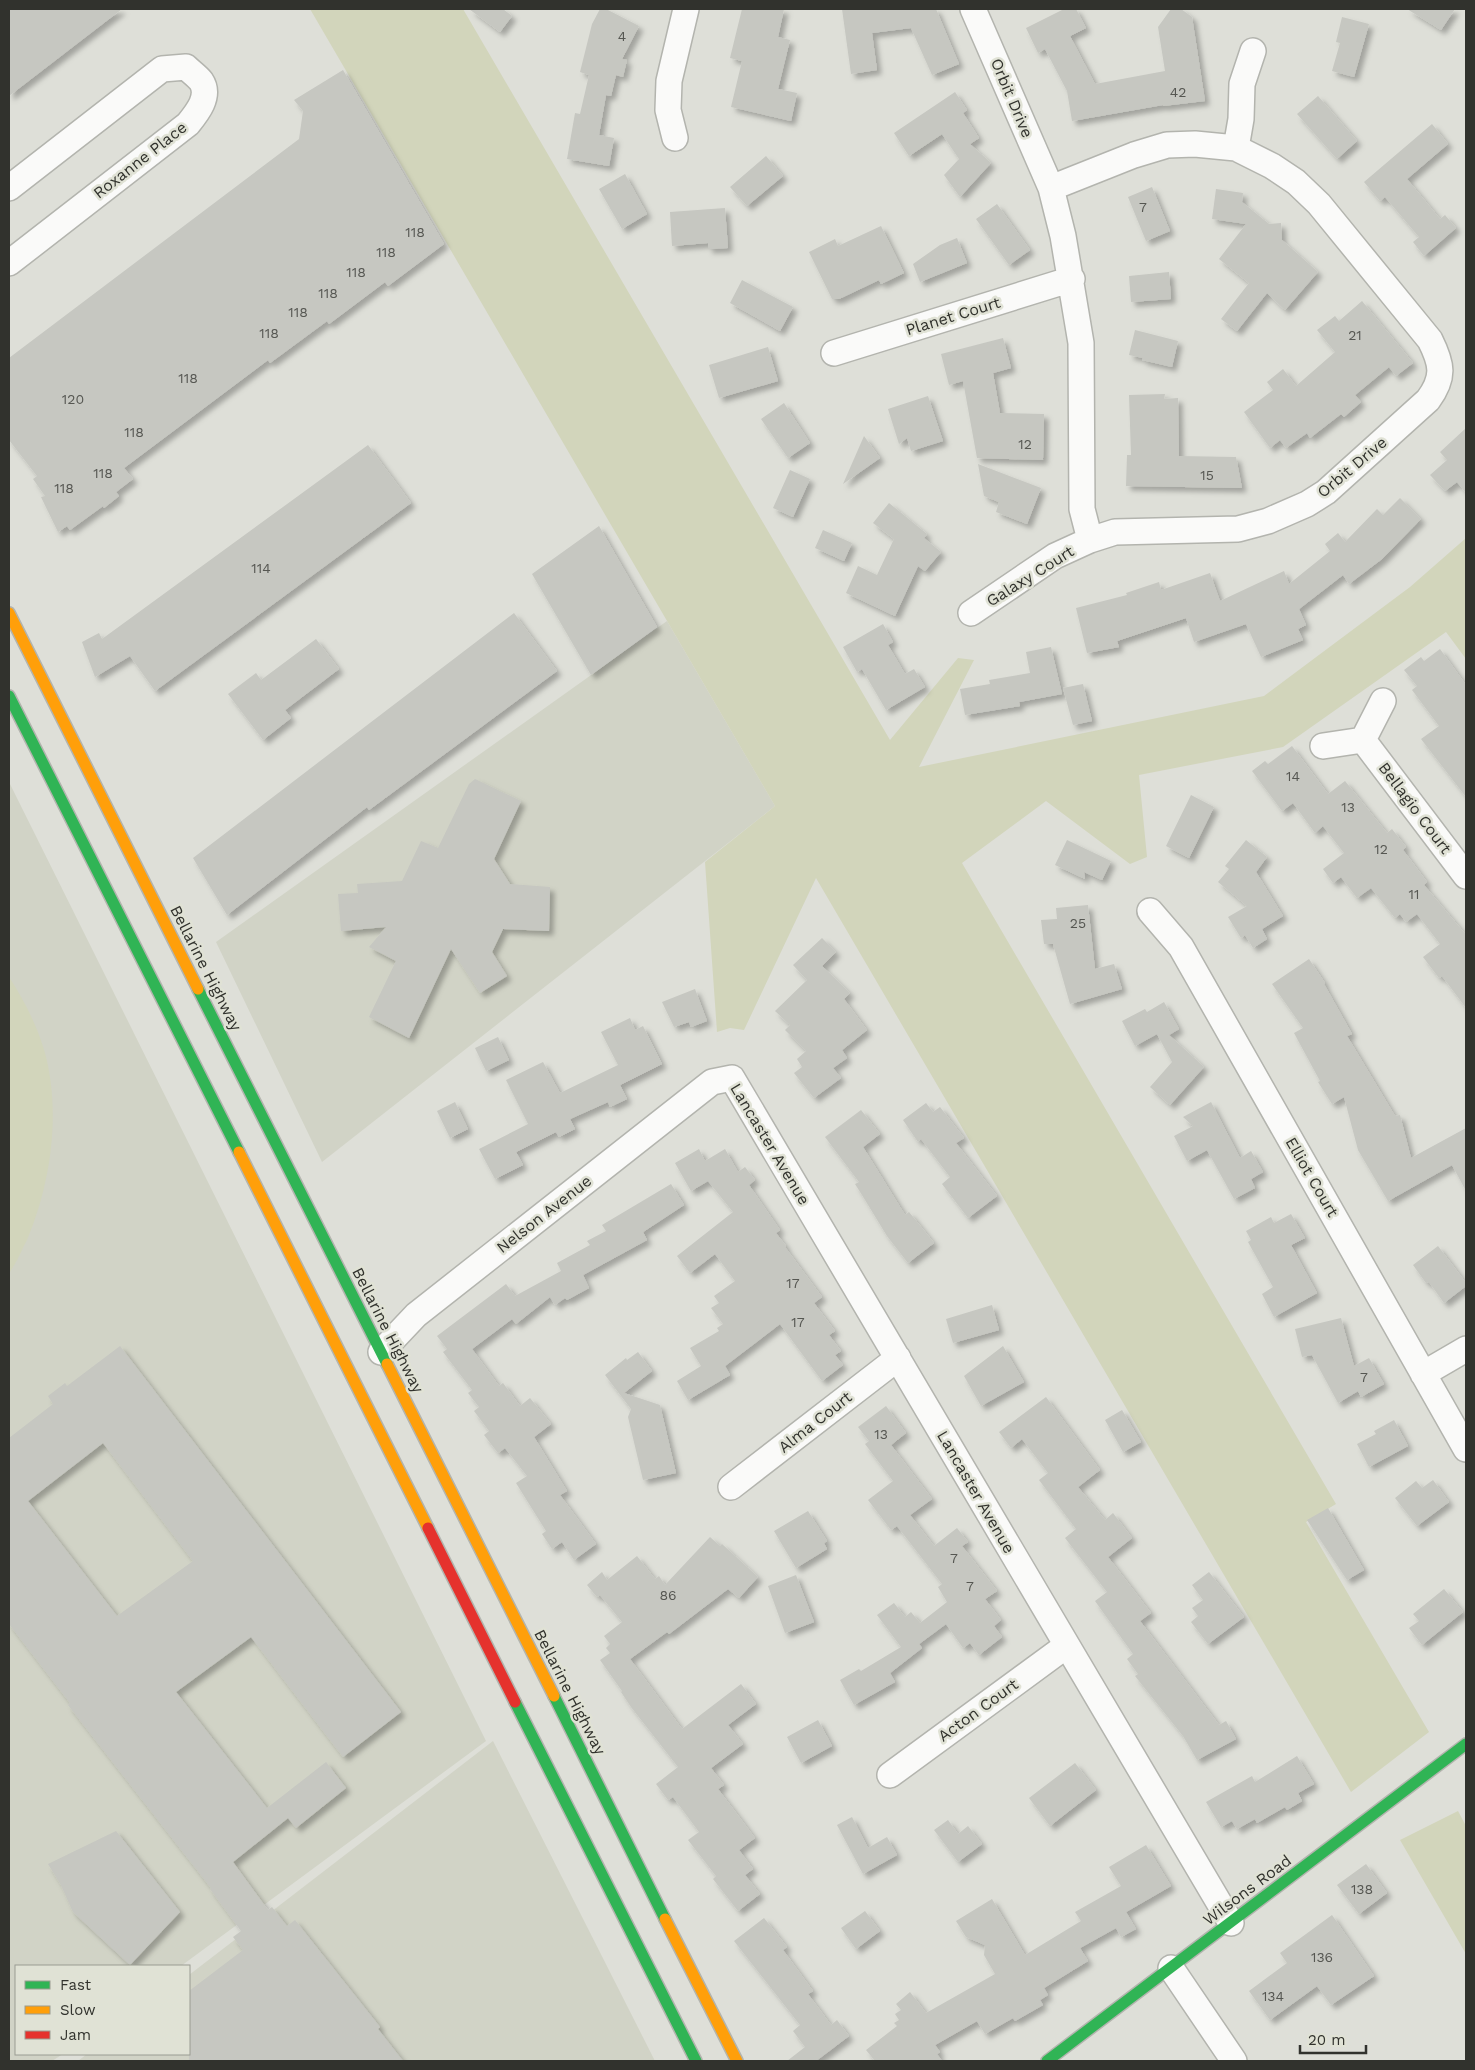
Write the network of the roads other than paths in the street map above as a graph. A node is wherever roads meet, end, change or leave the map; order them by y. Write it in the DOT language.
graph roads {
  1 [pos="686,9"];
  2 [pos="973,9"];
  3 [pos="1253,51"];
  4 [pos="675,138"];
  5 [pos="1236,148"];
  6 [pos="9,188"];
  7 [pos="1051,188"];
  8 [pos="9,263"];
  9 [pos="1072,279"];
  10 [pos="834,353"];
  11 [pos="1090,540"];
  12 [pos="9,613"];
  13 [pos="971,613"];
  14 [pos="9,696"];
  15 [pos="1383,701"];
  16 [pos="1363,740"];
  17 [pos="1323,746"];
  18 [pos="1466,876"];
  19 [pos="1150,911"];
  20 [pos="712,1082"];
  21 [pos="1466,1349"];
  22 [pos="381,1352"];
  23 [pos="898,1358"];
  24 [pos="1423,1374"];
  25 [pos="1466,1449"];
  26 [pos="731,1486"];
  27 [pos="1066,1646"];
  28 [pos="1466,1744"];
  29 [pos="890,1775"];
  30 [pos="1231,1923"];
  31 [pos="1171,1968"];
  32 [pos="696,2061"];
  33 [pos="737,2061"];
  34 [pos="1047,2061"];
  35 [pos="1234,2061"];
  1 -- 4 [label="street"];
  2 -- 7 [label="street, Orbit Drive"];
  3 -- 5 [label="street"];
  5 -- 7 [label="street, Orbit Drive"];
  5 -- 11 [label="street, Orbit Drive"];
  6 -- 8 [label="street, Roxanne Place"];
  7 -- 9 [label="street, Orbit Drive"];
  9 -- 10 [label="street, Planet Court"];
  9 -- 11 [label="street, Orbit Drive"];
  11 -- 13 [label="street, Galaxy Court"];
  12 -- 22 [label="main road, Bellarine Highway"];
  14 -- 32 [label="main road"];
  15 -- 16 [label="street"];
  16 -- 17 [label="street"];
  16 -- 18 [label="street, Bellagio Court"];
  19 -- 24 [label="street, Elliot Court"];
  20 -- 22 [label="street, Nelson Avenue"];
  20 -- 23 [label="street, Lancaster Avenue"];
  21 -- 24 [label="street"];
  22 -- 33 [label="main road, Bellarine Highway"];
  23 -- 26 [label="street, Alma Court"];
  23 -- 27 [label="street, Lancaster Avenue"];
  24 -- 25 [label="street, Elliot Court"];
  27 -- 29 [label="street, Acton Court"];
  27 -- 30 [label="street, Lancaster Avenue"];
  28 -- 30 [label="main road, Wilsons Road"];
  30 -- 31 [label="main road, Wilsons Road"];
  31 -- 34 [label="main road, Wilsons Road"];
  31 -- 35 [label="street"];
}
